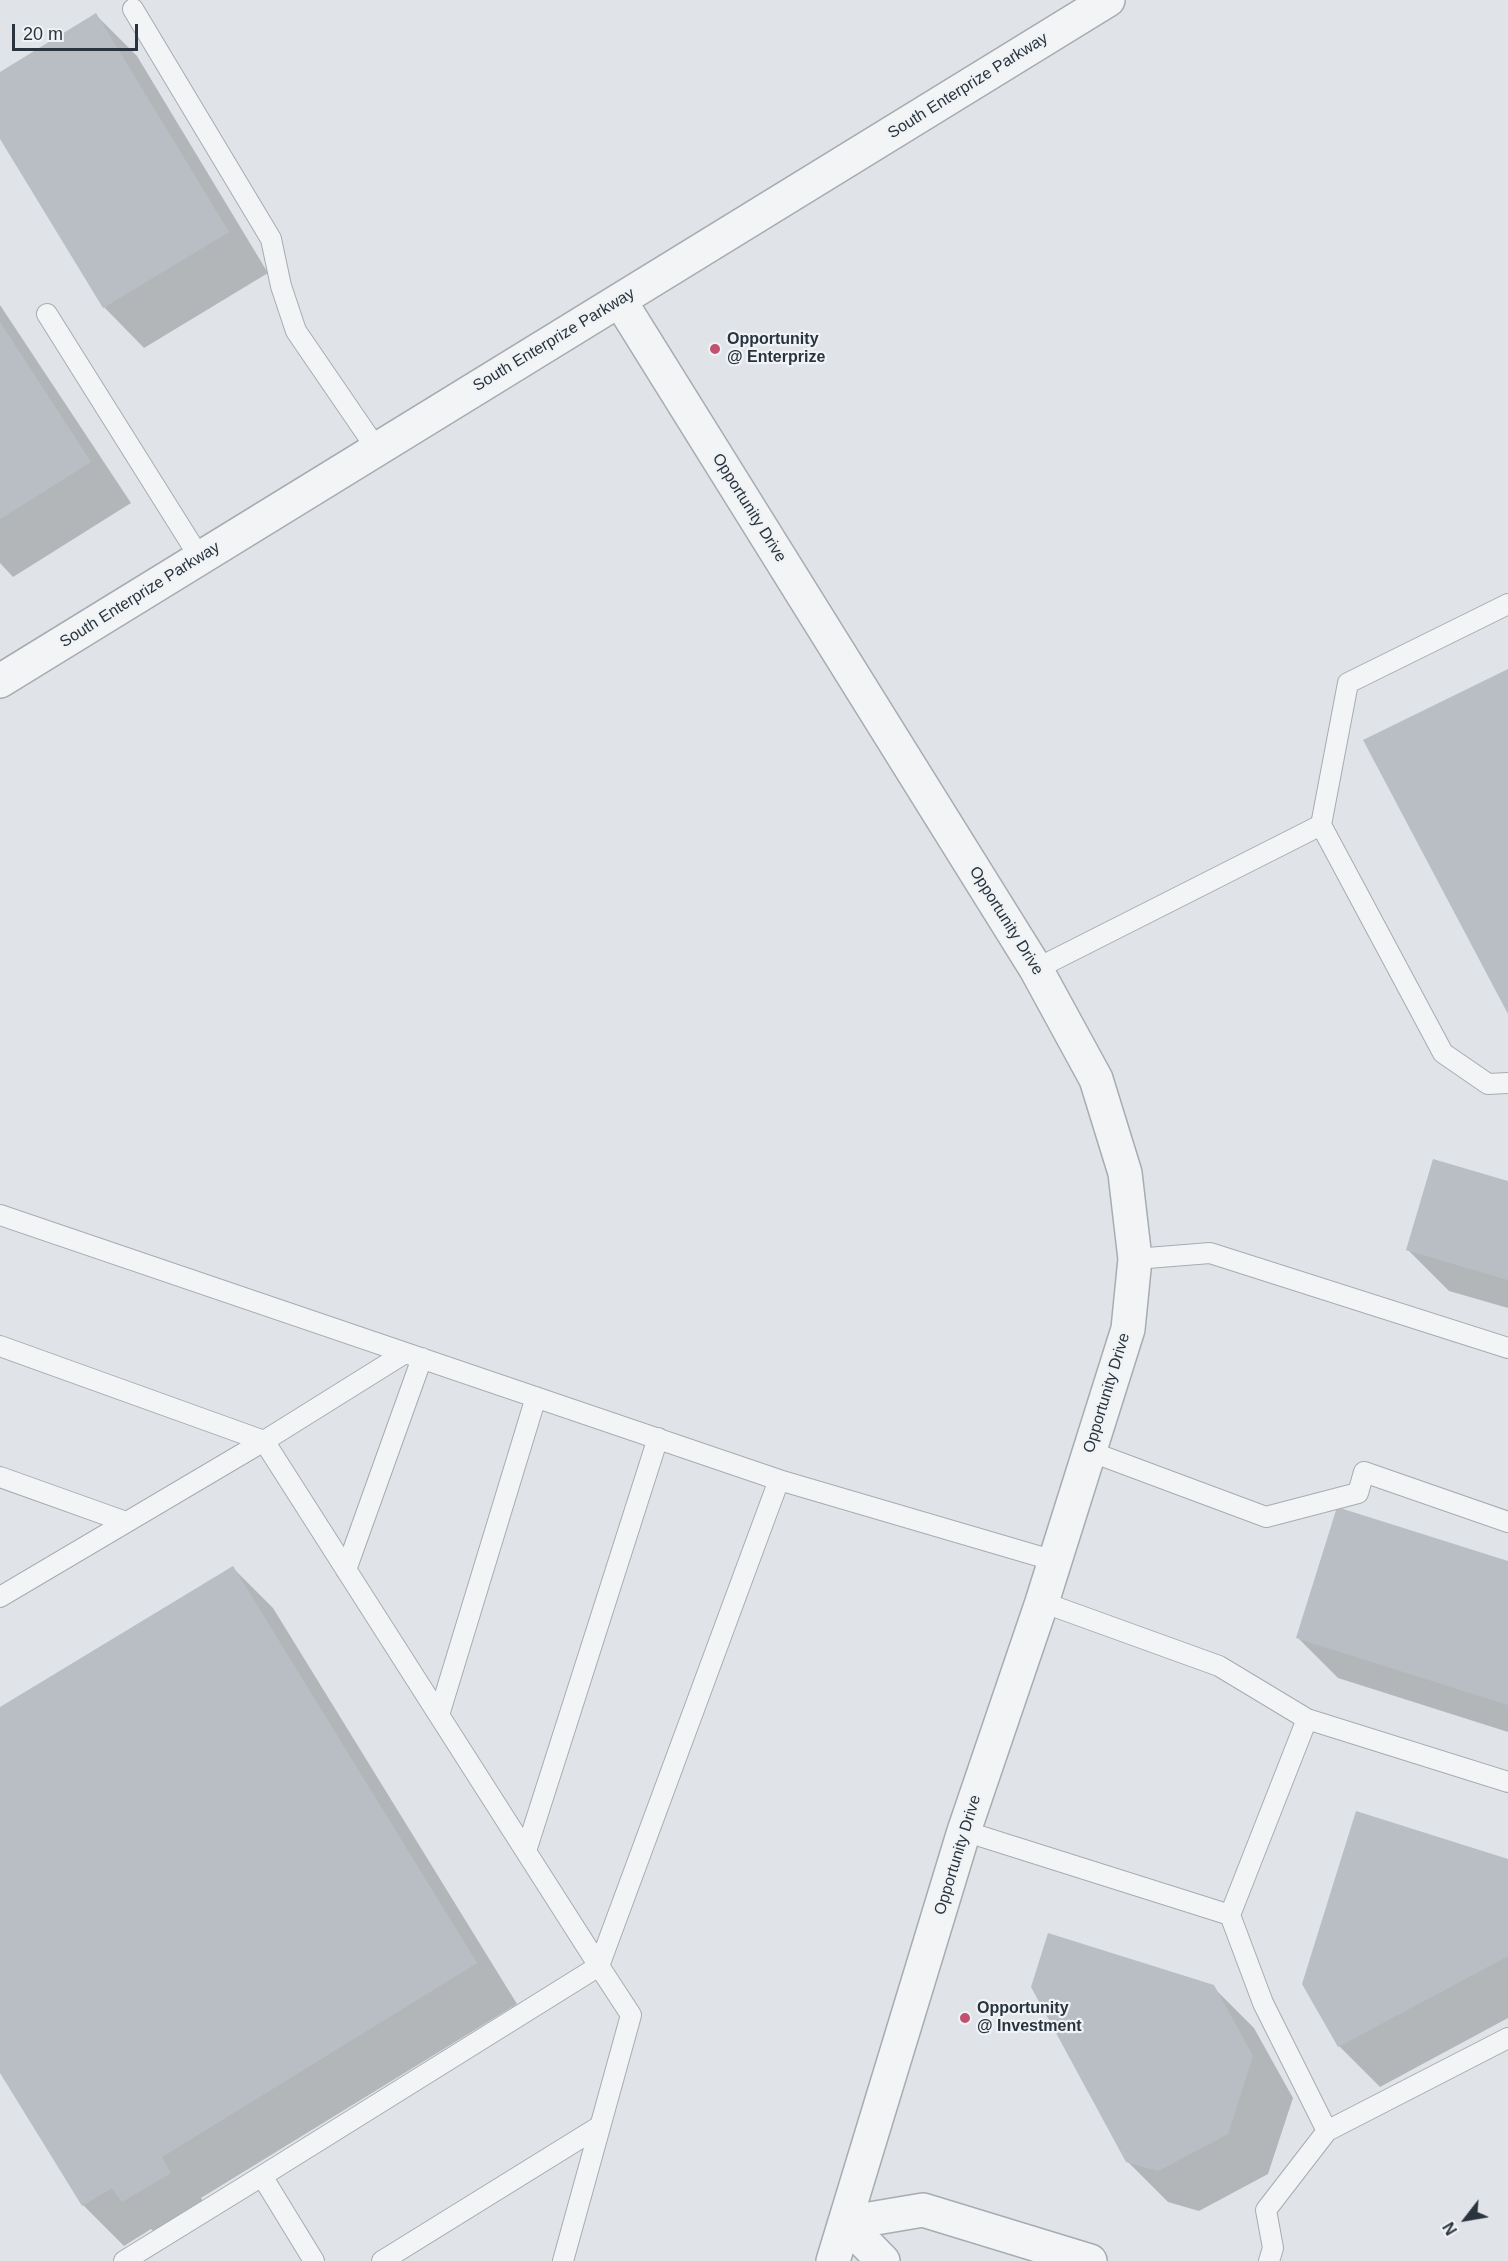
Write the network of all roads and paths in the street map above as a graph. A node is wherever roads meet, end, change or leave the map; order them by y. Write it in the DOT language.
graph roads {
  1 [pos="1108,0"];
  2 [pos="133,9"];
  3 [pos="620,301"];
  4 [pos="47,314"];
  5 [pos="376,448"];
  6 [pos="200,558"];
  7 [pos="1508,604"];
  8 [pos="0,681"];
  9 [pos="1321,825"];
  10 [pos="1036,969"];
  11 [pos="1508,1083"];
  12 [pos="0,1215"];
  13 [pos="1135,1259"];
  14 [pos="0,1346"];
  15 [pos="1508,1348"];
  16 [pos="413,1355"];
  17 [pos="536,1397"];
  18 [pos="658,1438"];
  19 [pos="264,1441"];
  20 [pos="1089,1451"];
  21 [pos="0,1477"];
  22 [pos="779,1480"];
  23 [pos="126,1522"];
  24 [pos="1508,1522"];
  25 [pos="1055,1561"];
  26 [pos="346,1570"];
  27 [pos="0,1597"];
  28 [pos="1042,1602"];
  29 [pos="439,1715"];
  30 [pos="1307,1719"];
  31 [pos="1508,1782"];
  32 [pos="964,1831"];
  33 [pos="526,1851"];
  34 [pos="1230,1915"];
  35 [pos="599,1966"];
  36 [pos="1508,2038"];
  37 [pos="600,2126"];
  38 [pos="1327,2131"];
  39 [pos="262,2176"];
  40 [pos="846,2223"];
  41 [pos="124,2261"];
  42 [pos="314,2261"];
  43 [pos="382,2261"];
  44 [pos="563,2261"];
  45 [pos="833,2261"];
  46 [pos="883,2261"];
  47 [pos="1090,2261"];
  48 [pos="1269,2261"];
  1 -- 3 [label="street, South Enterprize Parkway"];
  2 -- 5 [label="lane"];
  3 -- 5 [label="street, South Enterprize Parkway"];
  3 -- 10 [label="street, Opportunity Drive"];
  4 -- 6 [label="lane"];
  5 -- 6 [label="street, South Enterprize Parkway"];
  6 -- 8 [label="street, South Enterprize Parkway"];
  7 -- 9 [label="lane"];
  9 -- 10 [label="lane"];
  9 -- 11 [label="lane"];
  10 -- 13 [label="street, Opportunity Drive"];
  12 -- 16 [label="lane"];
  13 -- 15 [label="lane"];
  13 -- 20 [label="street, Opportunity Drive"];
  14 -- 19 [label="lane"];
  16 -- 17 [label="lane"];
  16 -- 19 [label="lane"];
  16 -- 26 [label="lane"];
  17 -- 18 [label="lane"];
  17 -- 29 [label="lane"];
  18 -- 22 [label="lane"];
  18 -- 33 [label="lane"];
  19 -- 23 [label="lane"];
  19 -- 26 [label="lane"];
  20 -- 24 [label="lane"];
  20 -- 25 [label="street, Opportunity Drive"];
  21 -- 23 [label="lane"];
  22 -- 25 [label="lane"];
  22 -- 35 [label="lane"];
  23 -- 27 [label="lane"];
  25 -- 28 [label="street, Opportunity Drive"];
  26 -- 29 [label="lane"];
  28 -- 30 [label="lane"];
  28 -- 32 [label="street, Opportunity Drive"];
  29 -- 33 [label="lane"];
  30 -- 31 [label="lane"];
  30 -- 34 [label="lane"];
  32 -- 34 [label="lane"];
  32 -- 40 [label="street, Opportunity Drive"];
  33 -- 35 [label="lane"];
  34 -- 38 [label="lane"];
  35 -- 37 [label="lane"];
  35 -- 39 [label="lane"];
  36 -- 38 [label="lane"];
  37 -- 43 [label="lane"];
  37 -- 44 [label="lane"];
  38 -- 48 [label="lane"];
  39 -- 41 [label="lane"];
  39 -- 42 [label="lane"];
  40 -- 45 [label="street, Opportunity Drive"];
  40 -- 46 [label="street"];
  40 -- 47 [label="street"];
}
